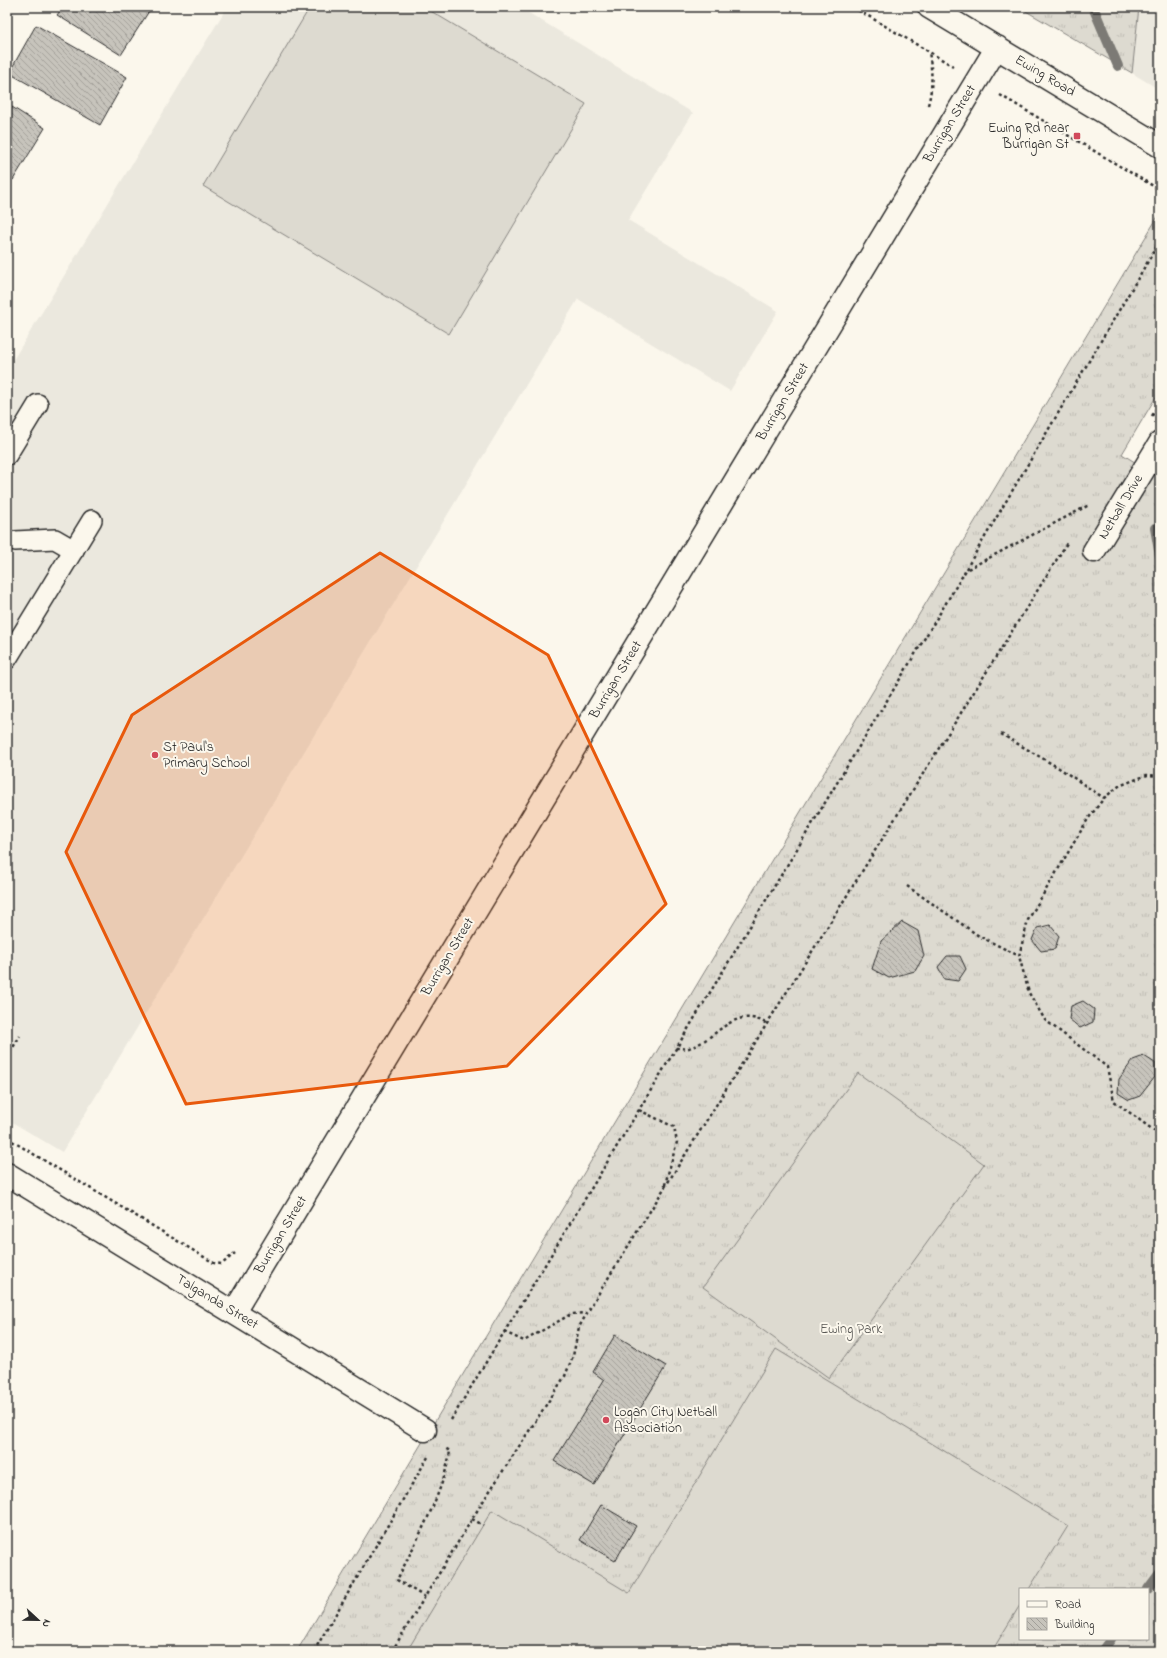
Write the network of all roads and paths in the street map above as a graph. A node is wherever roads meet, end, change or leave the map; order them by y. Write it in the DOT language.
graph roads {
  1 [pos="854,7"];
  2 [pos="929,7"];
  3 [pos="997,47"];
  4 [pos="929,52"];
  5 [pos="953,67"];
  6 [pos="998,94"];
  7 [pos="927,106"];
  8 [pos="1160,146"];
  9 [pos="1160,190"];
  10 [pos="1160,241"];
  11 [pos="1160,402"];
  12 [pos="38,404"];
  13 [pos="1148,422"];
  14 [pos="1160,443"];
  15 [pos="7,455"];
  16 [pos="1094,502"];
  17 [pos="1089,505"];
  18 [pos="1086,511"];
  19 [pos="92,520"];
  20 [pos="15,541"];
  21 [pos="1067,542"];
  22 [pos="74,550"];
  23 [pos="1094,551"];
  24 [pos="966,570"];
  25 [pos="7,659"];
  26 [pos="1001,734"];
  27 [pos="1160,776"];
  28 [pos="1104,798"];
  29 [pos="907,886"];
  30 [pos="1019,956"];
  31 [pos="767,1024"];
  32 [pos="20,1036"];
  33 [pos="676,1048"];
  34 [pos="7,1057"];
  35 [pos="638,1110"];
  36 [pos="1160,1135"];
  37 [pos="7,1138"];
  38 [pos="7,1174"];
  39 [pos="663,1191"];
  40 [pos="237,1250"];
  41 [pos="234,1312"];
  42 [pos="587,1313"];
  43 [pos="504,1332"];
  44 [pos="431,1436"];
  45 [pos="472,1519"];
  46 [pos="483,1525"];
  47 [pos="425,1597"];
  48 [pos="314,1651"];
  49 [pos="392,1651"];
  1 -- 4 [label="path"];
  2 -- 3 [label="street, Ewing Road"];
  3 -- 8 [label="street, Ewing Road"];
  3 -- 41 [label="street, Burrigan Street"];
  4 -- 5 [label="path"];
  4 -- 7 [label="path"];
  6 -- 9 [label="path"];
  10 -- 24 [label="path"];
  11 -- 13 [label="path"];
  12 -- 15 [label="lane"];
  14 -- 23 [label="street, Netball Drive"];
  16 -- 17 [label="path"];
  17 -- 18 [label="path"];
  17 -- 24 [label="path"];
  19 -- 22 [label="lane"];
  20 -- 22 [label="lane"];
  21 -- 31 [label="path"];
  22 -- 25 [label="lane"];
  24 -- 33 [label="path"];
  26 -- 28 [label="path"];
  27 -- 28 [label="path"];
  28 -- 30 [label="path"];
  29 -- 30 [label="path"];
  30 -- 36 [label="path"];
  31 -- 33 [label="path"];
  31 -- 39 [label="path"];
  32 -- 34 [label="path"];
  33 -- 35 [label="path"];
  35 -- 39 [label="path"];
  35 -- 43 [label="path"];
  37 -- 40 [label="path"];
  38 -- 41 [label="street, Talganda Street"];
  39 -- 42 [label="path"];
  41 -- 44 [label="street, Talganda Street"];
  42 -- 43 [label="path"];
  42 -- 45 [label="path"];
  43 -- 44 [label="path"];
  44 -- 47 [label="path"];
  44 -- 48 [label="path"];
  45 -- 46 [label="path"];
  45 -- 47 [label="path"];
  47 -- 49 [label="path"];
}
